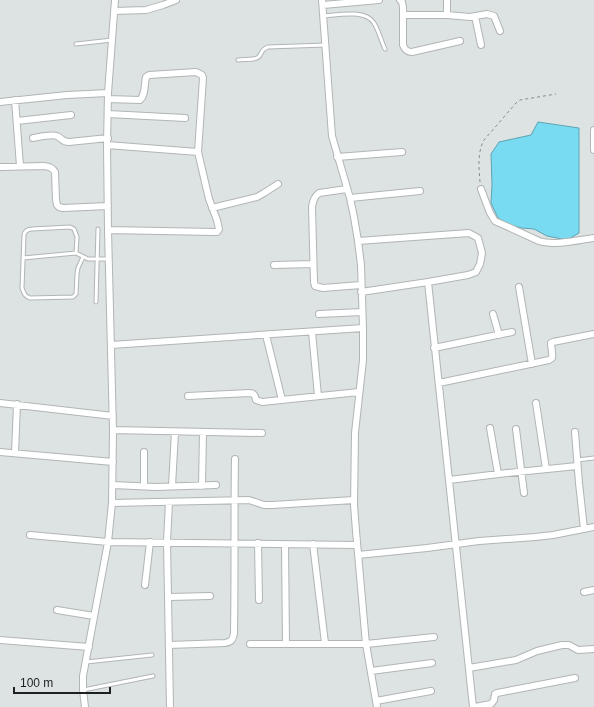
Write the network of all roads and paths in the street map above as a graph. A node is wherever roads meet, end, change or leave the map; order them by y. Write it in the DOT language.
graph roads {
  1 [pos="115,0"];
  2 [pos="176,0"];
  3 [pos="379,0"];
  4 [pos="400,0"];
  5 [pos="447,0"];
  6 [pos="322,3"];
  7 [pos="114,11"];
  8 [pos="403,15"];
  9 [pos="447,15"];
  10 [pos="323,16"];
  11 [pos="475,16"];
  12 [pos="500,31"];
  13 [pos="112,40"];
  14 [pos="460,41"];
  15 [pos="76,44"];
  16 [pos="325,45"];
  17 [pos="481,45"];
  18 [pos="385,49"];
  19 [pos="238,60"];
  20 [pos="556,94"];
  21 [pos="108,96"];
  22 [pos="16,100"];
  23 [pos="0,102"];
  24 [pos="108,114"];
  25 [pos="71,115"];
  26 [pos="185,118"];
  27 [pos="17,121"];
  28 [pos="594,130"];
  29 [pos="33,138"];
  30 [pos="108,142"];
  31 [pos="594,150"];
  32 [pos="198,152"];
  33 [pos="402,152"];
  34 [pos="338,157"];
  35 [pos="20,166"];
  36 [pos="0,167"];
  37 [pos="278,184"];
  38 [pos="347,189"];
  39 [pos="481,189"];
  40 [pos="420,191"];
  41 [pos="350,198"];
  42 [pos="108,206"];
  43 [pos="212,208"];
  44 [pos="98,229"];
  45 [pos="108,230"];
  46 [pos="594,238"];
  47 [pos="358,241"];
  48 [pos="76,253"];
  49 [pos="83,257"];
  50 [pos="23,258"];
  51 [pos="97,259"];
  52 [pos="109,259"];
  53 [pos="313,264"];
  54 [pos="274,265"];
  55 [pos="428,282"];
  56 [pos="361,285"];
  57 [pos="518,287"];
  58 [pos="361,292"];
  59 [pos="96,302"];
  60 [pos="362,312"];
  61 [pos="319,314"];
  62 [pos="493,314"];
  63 [pos="363,328"];
  64 [pos="312,332"];
  65 [pos="512,332"];
  66 [pos="594,334"];
  67 [pos="266,335"];
  68 [pos="498,335"];
  69 [pos="111,345"];
  70 [pos="434,348"];
  71 [pos="532,364"];
  72 [pos="438,383"];
  73 [pos="359,392"];
  74 [pos="188,396"];
  75 [pos="318,396"];
  76 [pos="282,400"];
  77 [pos="0,403"];
  78 [pos="17,404"];
  79 [pos="536,404"];
  80 [pos="113,416"];
  81 [pos="490,428"];
  82 [pos="516,428"];
  83 [pos="113,430"];
  84 [pos="176,432"];
  85 [pos="203,432"];
  86 [pos="575,432"];
  87 [pos="262,433"];
  88 [pos="0,452"];
  89 [pos="144,452"];
  90 [pos="15,453"];
  91 [pos="594,458"];
  92 [pos="235,460"];
  93 [pos="113,462"];
  94 [pos="577,463"];
  95 [pos="546,469"];
  96 [pos="522,472"];
  97 [pos="498,474"];
  98 [pos="449,480"];
  99 [pos="216,485"];
  100 [pos="113,486"];
  101 [pos="144,486"];
  102 [pos="172,486"];
  103 [pos="202,486"];
  104 [pos="524,493"];
  105 [pos="354,500"];
  106 [pos="235,501"];
  107 [pos="169,502"];
  108 [pos="112,503"];
  109 [pos="594,527"];
  110 [pos="584,529"];
  111 [pos="30,535"];
  112 [pos="108,542"];
  113 [pos="150,542"];
  114 [pos="168,542"];
  115 [pos="234,543"];
  116 [pos="258,543"];
  117 [pos="285,544"];
  118 [pos="313,544"];
  119 [pos="456,544"];
  120 [pos="357,545"];
  121 [pos="358,555"];
  122 [pos="145,585"];
  123 [pos="594,590"];
  124 [pos="584,592"];
  125 [pos="169,596"];
  126 [pos="210,596"];
  127 [pos="259,600"];
  128 [pos="57,610"];
  129 [pos="94,616"];
  130 [pos="434,637"];
  131 [pos="0,640"];
  132 [pos="325,643"];
  133 [pos="250,644"];
  134 [pos="286,644"];
  135 [pos="366,644"];
  136 [pos="169,645"];
  137 [pos="89,647"];
  138 [pos="594,649"];
  139 [pos="152,655"];
  140 [pos="86,662"];
  141 [pos="432,663"];
  142 [pos="469,668"];
  143 [pos="370,671"];
  144 [pos="153,676"];
  145 [pos="574,678"];
  146 [pos="83,690"];
  147 [pos="431,692"];
  148 [pos="377,704"];
  149 [pos="85,707"];
  150 [pos="170,707"];
  151 [pos="474,707"];
  1 -- 7 [label="street"];
  2 -- 7 [label="street"];
  3 -- 6 [label="street"];
  4 -- 8 [label="street"];
  5 -- 9 [label="street"];
  6 -- 10 [label="street"];
  7 -- 13 [label="street"];
  8 -- 9 [label="street"];
  8 -- 14 [label="street"];
  9 -- 11 [label="street"];
  10 -- 16 [label="street"];
  10 -- 18 [label="lane"];
  11 -- 12 [label="street"];
  11 -- 17 [label="street"];
  13 -- 15 [label="lane"];
  13 -- 21 [label="street"];
  16 -- 19 [label="lane"];
  16 -- 34 [label="street"];
  20 -- 39 [label="path"];
  21 -- 22 [label="street"];
  21 -- 24 [label="street"];
  21 -- 32 [label="street"];
  22 -- 23 [label="street"];
  22 -- 27 [label="street"];
  24 -- 26 [label="street"];
  24 -- 30 [label="street"];
  25 -- 27 [label="street"];
  27 -- 35 [label="street"];
  28 -- 31 [label="street"];
  29 -- 30 [label="street"];
  30 -- 32 [label="street"];
  30 -- 42 [label="street"];
  32 -- 43 [label="street"];
  33 -- 34 [label="street"];
  34 -- 38 [label="street"];
  35 -- 36 [label="street"];
  35 -- 42 [label="street"];
  37 -- 43 [label="street"];
  38 -- 41 [label="street"];
  38 -- 53 [label="street"];
  39 -- 46 [label="street"];
  40 -- 41 [label="street"];
  41 -- 47 [label="street"];
  42 -- 45 [label="street"];
  43 -- 45 [label="street"];
  44 -- 51 [label="lane"];
  45 -- 52 [label="street"];
  47 -- 55 [label="street"];
  47 -- 56 [label="street"];
  48 -- 49 [label="lane"];
  48 -- 50 [label="lane"];
  48 -- 50 [label="lane"];
  49 -- 50 [label="lane"];
  49 -- 51 [label="lane"];
  51 -- 52 [label="lane"];
  51 -- 59 [label="lane"];
  52 -- 69 [label="street"];
  53 -- 54 [label="street"];
  53 -- 56 [label="street"];
  55 -- 58 [label="street"];
  55 -- 70 [label="street"];
  56 -- 58 [label="street"];
  57 -- 71 [label="street"];
  58 -- 60 [label="street"];
  60 -- 61 [label="street"];
  60 -- 63 [label="street"];
  62 -- 68 [label="street"];
  63 -- 64 [label="street"];
  63 -- 73 [label="street"];
  64 -- 67 [label="street"];
  64 -- 75 [label="street"];
  65 -- 68 [label="street"];
  66 -- 71 [label="street"];
  67 -- 69 [label="street"];
  67 -- 76 [label="street"];
  68 -- 70 [label="street"];
  69 -- 80 [label="street"];
  70 -- 72 [label="street"];
  71 -- 72 [label="street"];
  72 -- 98 [label="street"];
  73 -- 75 [label="street"];
  73 -- 105 [label="street"];
  74 -- 76 [label="street"];
  75 -- 76 [label="street"];
  77 -- 78 [label="street"];
  78 -- 80 [label="street"];
  78 -- 90 [label="street"];
  79 -- 95 [label="street"];
  80 -- 83 [label="street"];
  81 -- 97 [label="street"];
  82 -- 96 [label="street"];
  83 -- 84 [label="street"];
  83 -- 93 [label="street"];
  84 -- 85 [label="street"];
  84 -- 102 [label="street"];
  85 -- 87 [label="street"];
  85 -- 103 [label="street"];
  86 -- 94 [label="street"];
  88 -- 90 [label="street"];
  89 -- 101 [label="street"];
  90 -- 93 [label="street"];
  91 -- 94 [label="lane"];
  92 -- 106 [label="street"];
  93 -- 100 [label="street"];
  94 -- 95 [label="street"];
  94 -- 110 [label="street"];
  95 -- 96 [label="street"];
  96 -- 97 [label="street"];
  96 -- 104 [label="street"];
  97 -- 98 [label="street"];
  98 -- 119 [label="street"];
  99 -- 103 [label="street"];
  100 -- 101 [label="street"];
  100 -- 108 [label="street"];
  101 -- 102 [label="street"];
  102 -- 103 [label="street"];
  105 -- 106 [label="street"];
  105 -- 120 [label="street"];
  106 -- 107 [label="street"];
  106 -- 115 [label="street"];
  107 -- 108 [label="street"];
  107 -- 114 [label="street"];
  108 -- 112 [label="street"];
  109 -- 110 [label="street"];
  110 -- 119 [label="street"];
  111 -- 112 [label="street"];
  112 -- 113 [label="street"];
  112 -- 129 [label="street"];
  113 -- 114 [label="street"];
  113 -- 122 [label="street"];
  114 -- 115 [label="street"];
  114 -- 125 [label="street"];
  115 -- 116 [label="street"];
  115 -- 136 [label="street"];
  116 -- 117 [label="street"];
  116 -- 127 [label="street"];
  117 -- 118 [label="street"];
  117 -- 134 [label="street"];
  118 -- 120 [label="street"];
  118 -- 132 [label="street"];
  119 -- 121 [label="street"];
  119 -- 142 [label="street"];
  120 -- 121 [label="street"];
  121 -- 135 [label="street"];
  123 -- 124 [label="street"];
  125 -- 126 [label="street"];
  125 -- 136 [label="street"];
  128 -- 129 [label="street"];
  129 -- 137 [label="street"];
  130 -- 135 [label="street"];
  131 -- 137 [label="street"];
  132 -- 134 [label="street"];
  132 -- 135 [label="street"];
  133 -- 134 [label="street"];
  135 -- 143 [label="street"];
  136 -- 150 [label="street"];
  137 -- 140 [label="street"];
  138 -- 142 [label="street"];
  139 -- 140 [label="lane"];
  140 -- 146 [label="street"];
  141 -- 143 [label="street"];
  142 -- 151 [label="street"];
  143 -- 148 [label="street"];
  144 -- 146 [label="lane"];
  145 -- 151 [label="street"];
  146 -- 149 [label="street"];
  147 -- 148 [label="street"];
}
